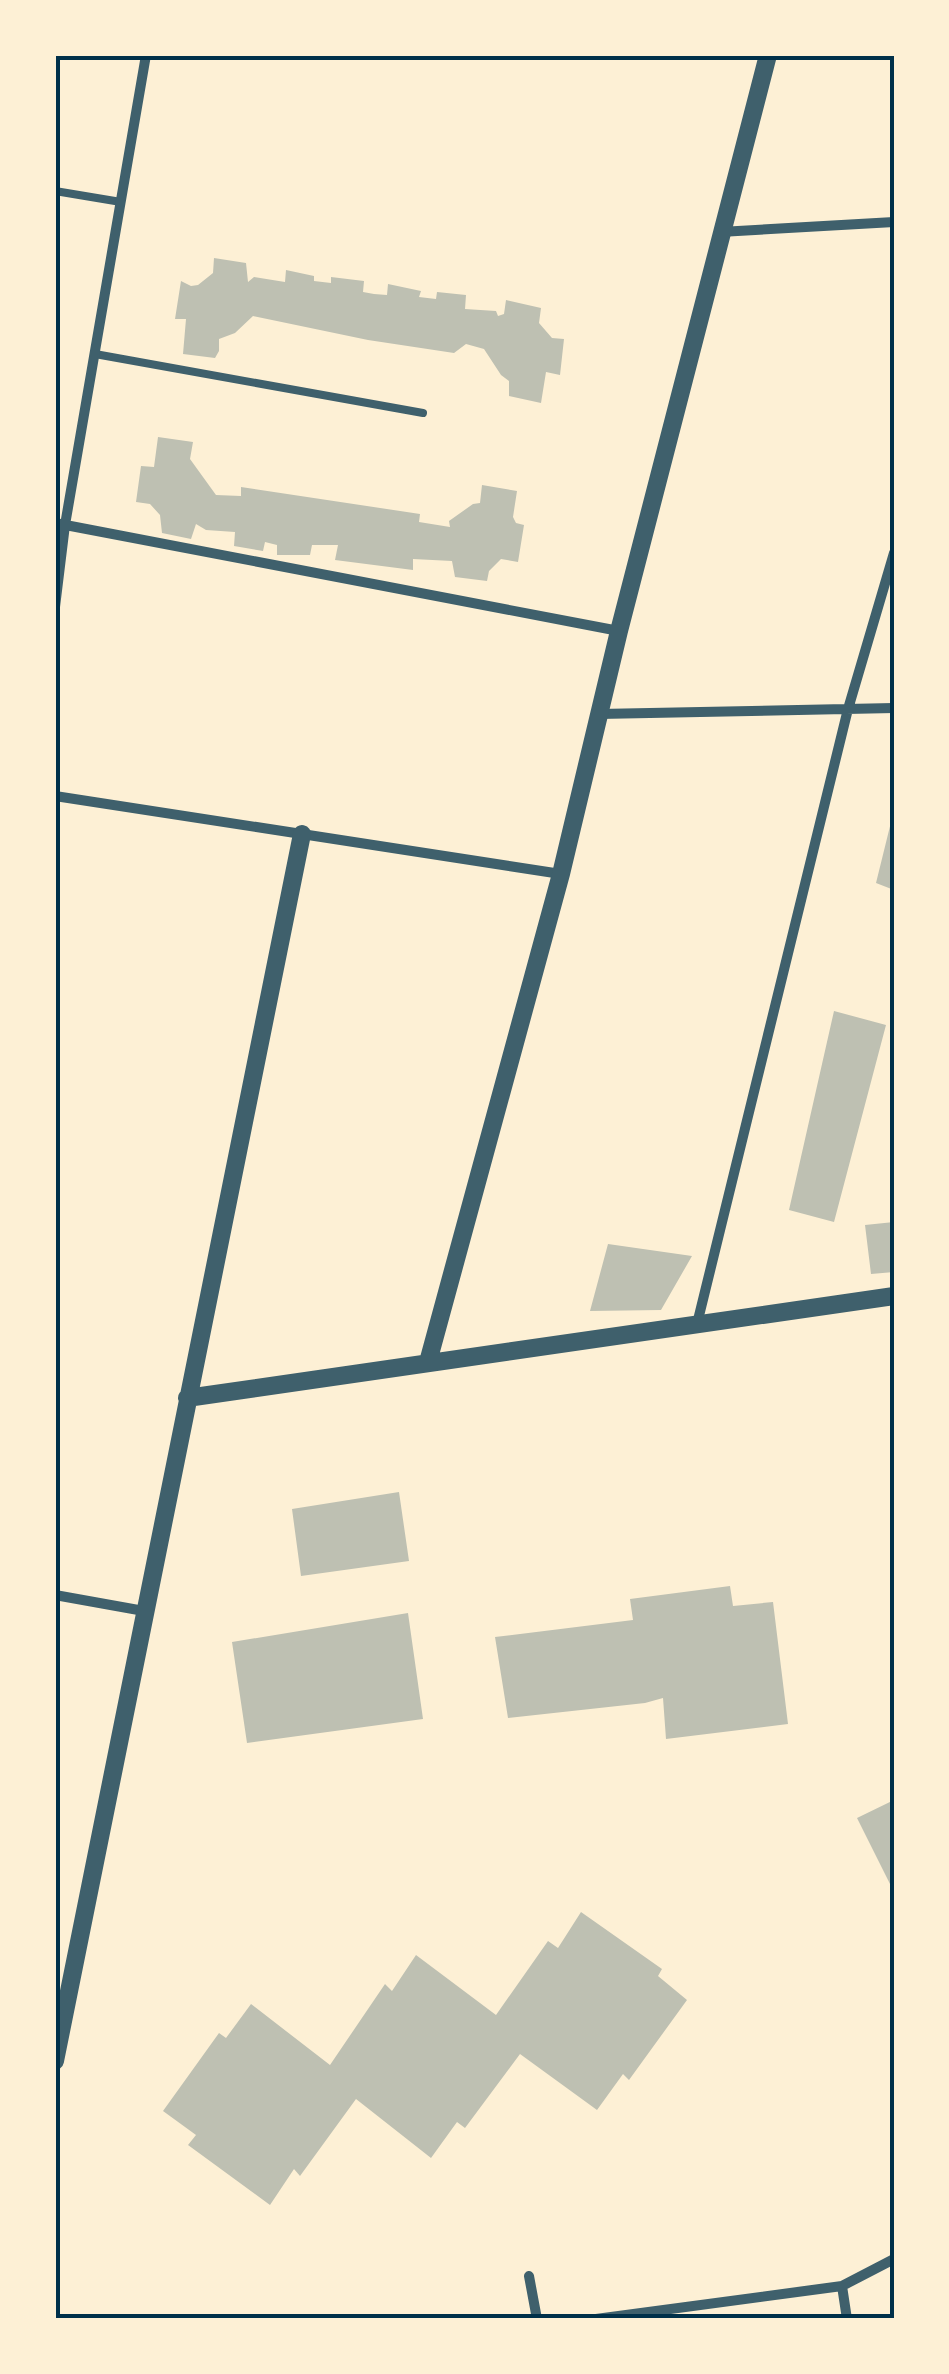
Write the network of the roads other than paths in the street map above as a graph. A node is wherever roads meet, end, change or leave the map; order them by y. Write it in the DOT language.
graph roads {
  1 [pos="146,55"];
  2 [pos="768,55"];
  3 [pos="55,192"];
  4 [pos="121,202"];
  5 [pos="894,222"];
  6 [pos="720,232"];
  7 [pos="95,354"];
  8 [pos="423,413"];
  9 [pos="60,524"];
  10 [pos="894,553"];
  11 [pos="55,607"];
  12 [pos="619,630"];
  13 [pos="894,708"];
  14 [pos="848,709"];
  15 [pos="598,714"];
  16 [pos="55,796"];
  17 [pos="302,834"];
  18 [pos="561,874"];
  19 [pos="894,1296"];
  20 [pos="697,1324"];
  21 [pos="428,1362"];
  22 [pos="187,1398"];
  23 [pos="55,1595"];
  24 [pos="144,1611"];
  25 [pos="55,2061"];
  26 [pos="894,2258"];
  27 [pos="529,2276"];
  28 [pos="842,2286"];
  29 [pos="537,2319"];
  30 [pos="596,2319"];
  31 [pos="847,2319"];
  1 -- 4 [label="street"];
  2 -- 6 [label="street"];
  3 -- 4 [label="lane"];
  4 -- 7 [label="street"];
  5 -- 6 [label="street"];
  6 -- 12 [label="street"];
  7 -- 8 [label="lane"];
  7 -- 9 [label="street"];
  9 -- 11 [label="street"];
  9 -- 12 [label="street"];
  10 -- 14 [label="street"];
  12 -- 15 [label="street"];
  13 -- 14 [label="street"];
  14 -- 15 [label="street"];
  14 -- 20 [label="street"];
  15 -- 18 [label="street"];
  16 -- 17 [label="street"];
  17 -- 18 [label="street"];
  17 -- 22 [label="street"];
  18 -- 21 [label="street"];
  19 -- 20 [label="street"];
  20 -- 21 [label="street"];
  21 -- 22 [label="street"];
  22 -- 24 [label="street"];
  23 -- 24 [label="street"];
  24 -- 25 [label="street"];
  26 -- 28 [label="street"];
  27 -- 29 [label="street"];
  28 -- 30 [label="street"];
  28 -- 31 [label="street"];
}
